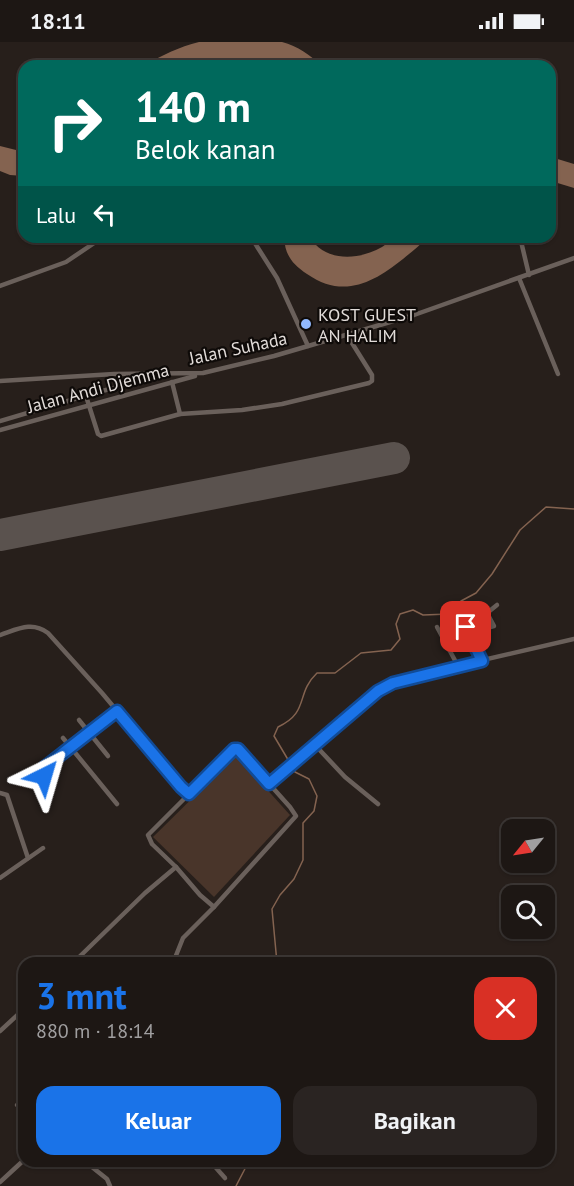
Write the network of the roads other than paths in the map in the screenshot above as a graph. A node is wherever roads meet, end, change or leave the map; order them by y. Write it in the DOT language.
graph roads {
  1 [pos="94,243"];
  2 [pos="256,243"];
  3 [pos="521,243"];
  4 [pos="574,258"];
  5 [pos="529,275"];
  6 [pos="519,278"];
  7 [pos="0,286"];
  8 [pos="347,335"];
  9 [pos="308,346"];
  10 [pos="203,373"];
  11 [pos="169,374"];
  12 [pos="558,374"];
  13 [pos="0,381"];
  14 [pos="172,382"];
  15 [pos="86,396"];
  16 [pos="88,404"];
  17 [pos="180,414"];
  18 [pos="22,415"];
  19 [pos="0,421"];
  20 [pos="25,422"];
  21 [pos="0,430"];
  22 [pos="497,605"];
  23 [pos="460,617"];
  24 [pos="437,627"];
  25 [pos="470,633"];
  26 [pos="0,635"];
  27 [pos="574,639"];
  28 [pos="444,640"];
  29 [pos="482,661"];
  30 [pos="458,666"];
  31 [pos="117,711"];
  32 [pos="79,720"];
  33 [pos="90,732"];
  34 [pos="63,738"];
  35 [pos="315,745"];
  36 [pos="71,747"];
  37 [pos="108,756"];
  38 [pos="52,762"];
  39 [pos="58,770"];
  40 [pos="269,784"];
  41 [pos="0,793"];
  42 [pos="189,794"];
  43 [pos="47,797"];
  44 [pos="117,804"];
  45 [pos="378,804"];
  46 [pos="42,848"];
  47 [pos="28,858"];
  48 [pos="176,867"];
  49 [pos="0,878"];
  50 [pos="214,907"];
  51 [pos="79,957"];
  52 [pos="175,957"];
  53 [pos="18,1014"];
  54 [pos="0,1031"];
  55 [pos="18,1166"];
  56 [pos="92,1167"];
  57 [pos="215,1167"];
  58 [pos="225,1178"];
  59 [pos="0,1182"];
  60 [pos="110,1186"];
  1 -- 7 [label="street"];
  2 -- 9 [label="street"];
  3 -- 5 [label="street"];
  4 -- 5 [label="street, Jalan Suhada"];
  5 -- 6 [label="street, Jalan Suhada"];
  6 -- 8 [label="street, Jalan Suhada"];
  6 -- 12 [label="street"];
  8 -- 9 [label="street, Jalan Suhada"];
  8 -- 17 [label="street"];
  9 -- 10 [label="street, Jalan Suhada"];
  10 -- 11 [label="street, Jalan Suhada"];
  10 -- 14 [label="street, Jalan Andi Djemma"];
  11 -- 13 [label="street, Jalan Suhada"];
  11 -- 15 [label="street, Jalan Andi Djemma"];
  14 -- 16 [label="street, Jalan Andi Djemma"];
  14 -- 17 [label="street"];
  15 -- 16 [label="street"];
  15 -- 18 [label="street, Jalan Andi Djemma"];
  16 -- 17 [label="street"];
  16 -- 20 [label="street, Jalan Andi Djemma"];
  18 -- 19 [label="street, Jalan Andi Djemma"];
  18 -- 20 [label="street"];
  20 -- 21 [label="street, Jalan Andi Djemma"];
  22 -- 25 [label="street"];
  23 -- 25 [label="street"];
  24 -- 28 [label="street"];
  25 -- 28 [label="street"];
  25 -- 29 [label="street"];
  26 -- 31 [label="street"];
  27 -- 29 [label="street"];
  28 -- 30 [label="street"];
  29 -- 30 [label="street"];
  30 -- 35 [label="street"];
  31 -- 33 [label="street"];
  31 -- 42 [label="street"];
  32 -- 33 [label="street"];
  33 -- 36 [label="street"];
  33 -- 37 [label="street"];
  34 -- 36 [label="street"];
  35 -- 40 [label="street"];
  35 -- 45 [label="street"];
  36 -- 38 [label="street"];
  36 -- 44 [label="street"];
  38 -- 39 [label="street"];
  38 -- 43 [label="street"];
  40 -- 42 [label="street"];
  40 -- 50 [label="street"];
  41 -- 47 [label="street"];
  42 -- 48 [label="street"];
  46 -- 47 [label="street"];
  47 -- 49 [label="street"];
  48 -- 50 [label="street"];
  48 -- 51 [label="street"];
  50 -- 52 [label="street"];
  53 -- 54 [label="street"];
  55 -- 59 [label="street"];
  56 -- 60 [label="street"];
  57 -- 58 [label="street"];
}
